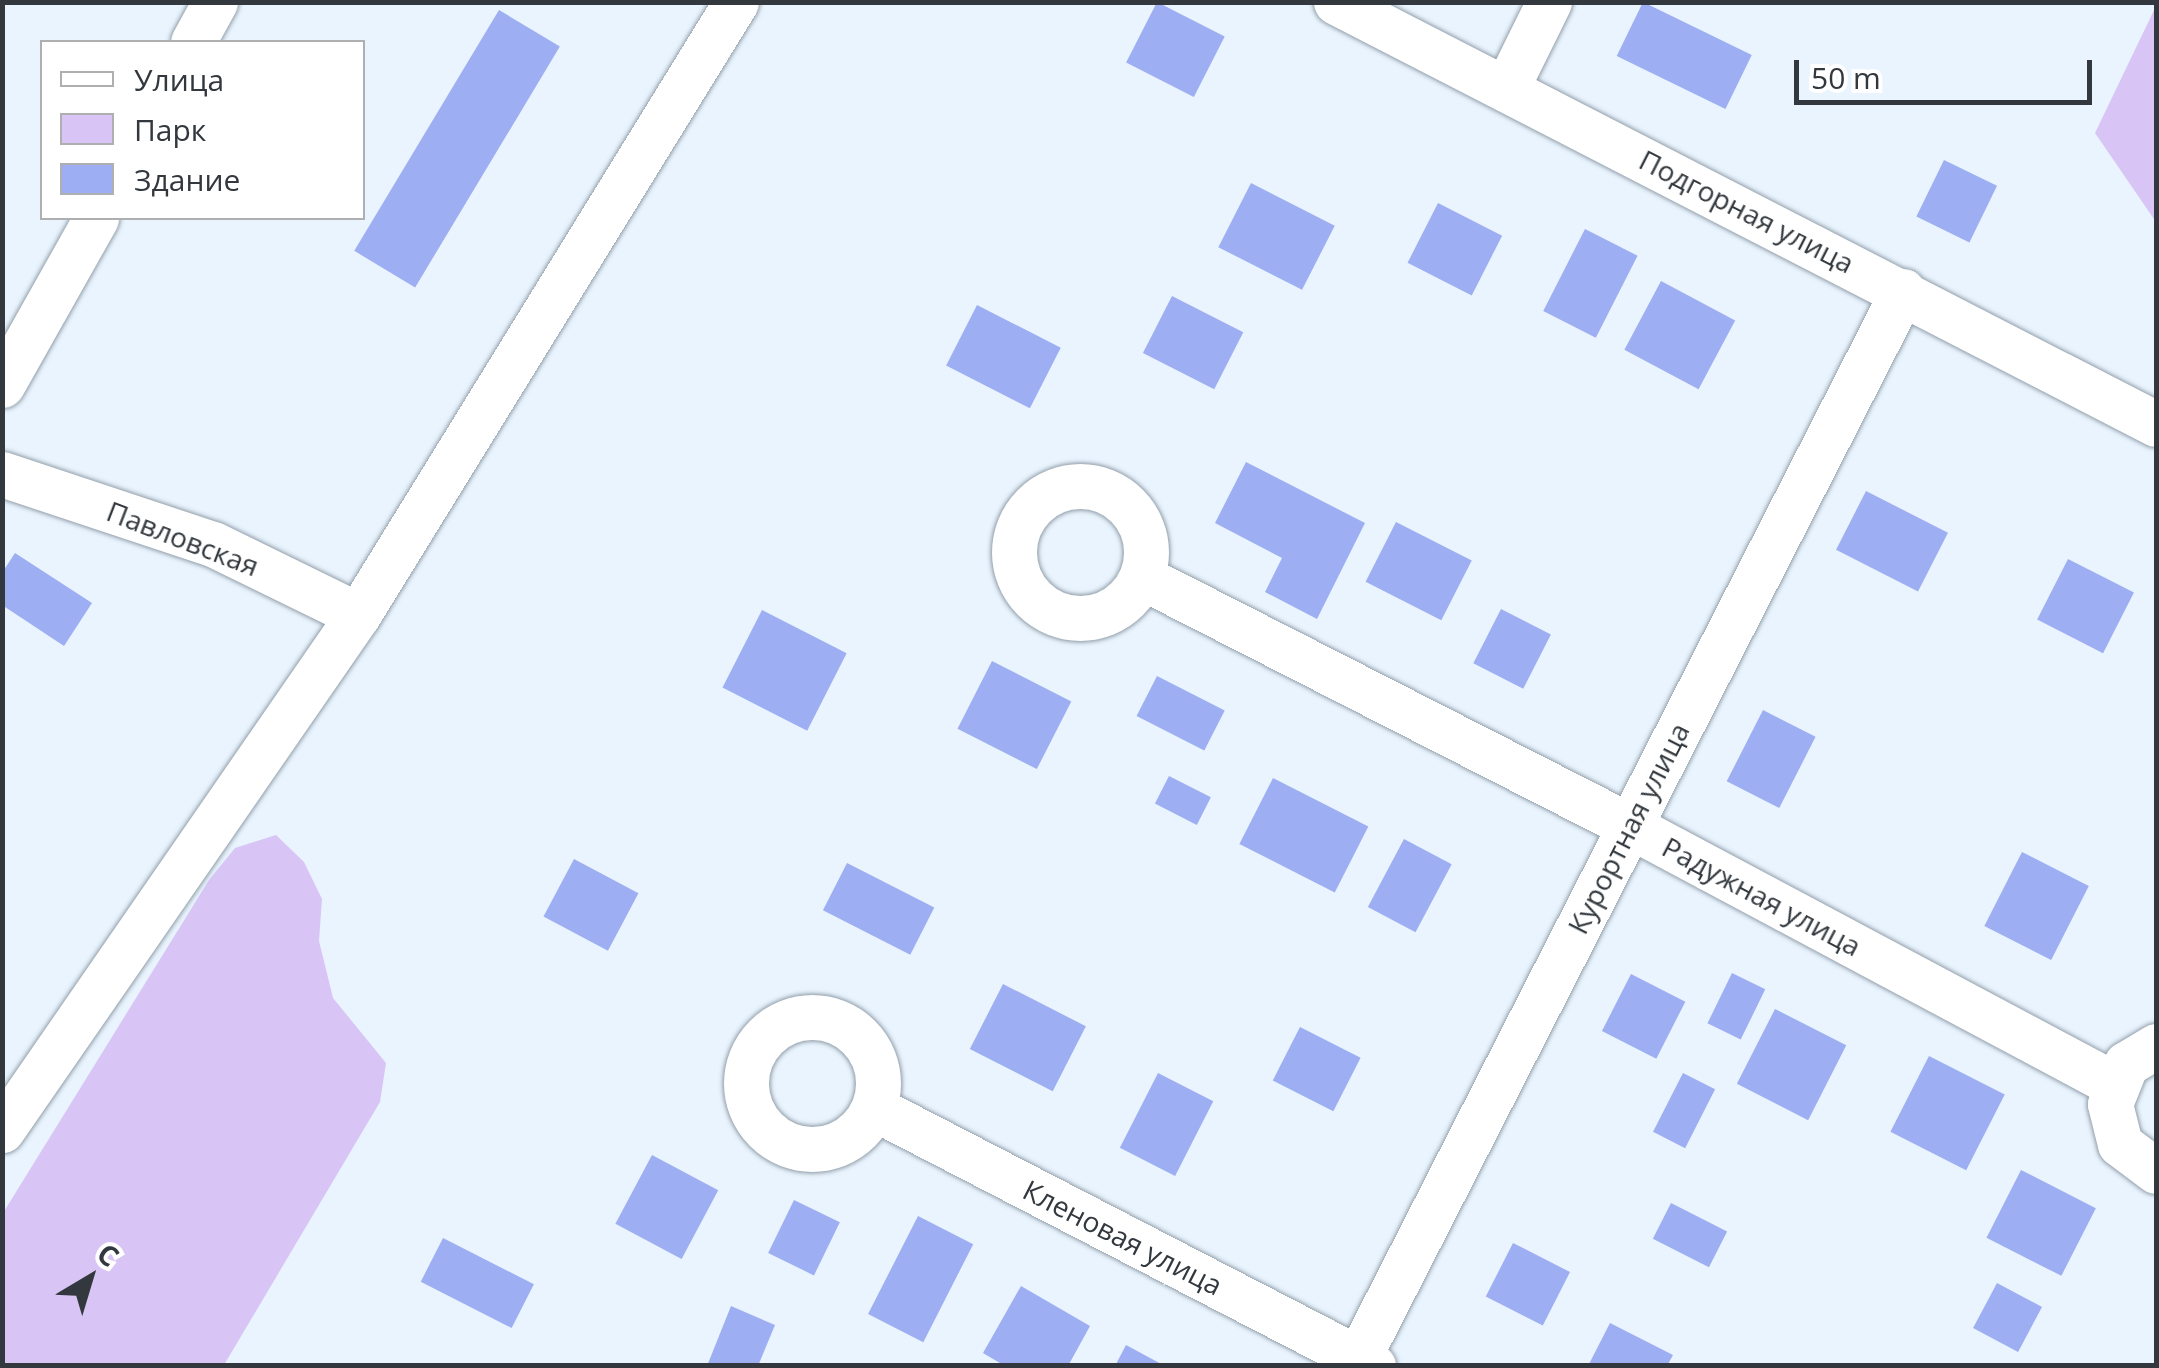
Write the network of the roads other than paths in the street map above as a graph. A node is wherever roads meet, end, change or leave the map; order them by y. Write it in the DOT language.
graph roads {
  1 [pos="215,2"];
  2 [pos="736,2"];
  3 [pos="1336,2"];
  4 [pos="1549,2"];
  5 [pos="194,40"];
  6 [pos="1508,87"];
  7 [pos="95,220"];
  8 [pos="1903,292"];
  9 [pos="2,385"];
  10 [pos="2156,424"];
  11 [pos="2,474"];
  12 [pos="1142,577"];
  13 [pos="358,616"];
  14 [pos="1630,826"];
  15 [pos="2156,1046"];
  16 [pos="2114,1084"];
  17 [pos="874,1108"];
  18 [pos="2,1130"];
  19 [pos="2156,1172"];
  20 [pos="1362,1363"];
  1 -- 5 [label="street"];
  2 -- 13 [label="street"];
  3 -- 6 [label="street, Подгорная улица"];
  4 -- 6 [label="street"];
  6 -- 8 [label="street, Подгорная улица"];
  7 -- 9 [label="street"];
  8 -- 10 [label="street, Подгорная улица"];
  8 -- 14 [label="street, Курортная улица"];
  11 -- 13 [label="street, Павловская"];
  12 -- 14 [label="street, Радужная улица"];
  13 -- 18 [label="street"];
  14 -- 16 [label="street, Радужная улица"];
  14 -- 20 [label="street, Курортная улица"];
  15 -- 16 [label="street"];
  16 -- 19 [label="street"];
  17 -- 20 [label="street, Кленовая улица"];
}
